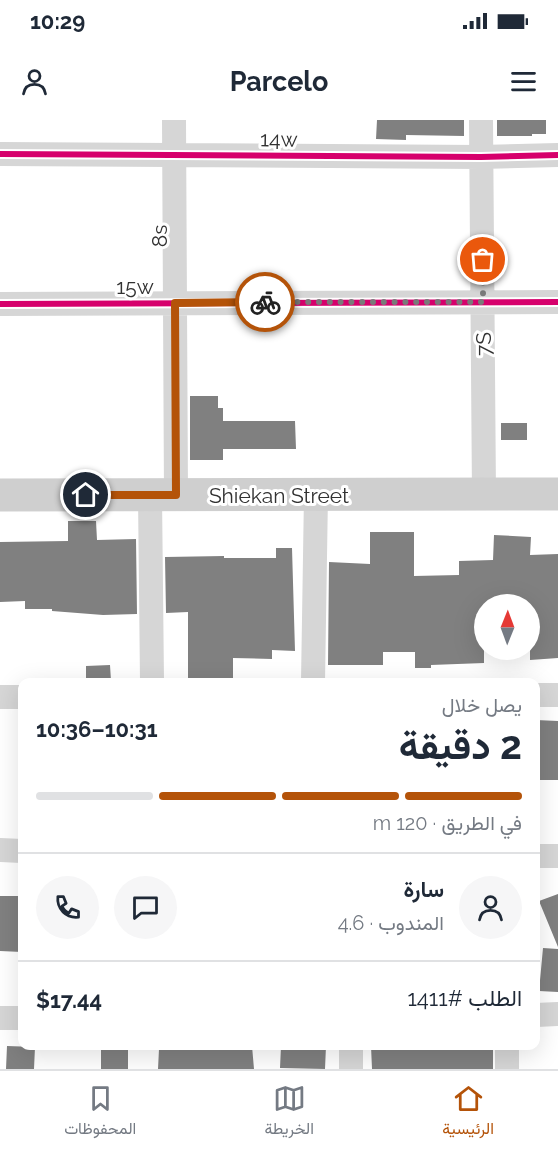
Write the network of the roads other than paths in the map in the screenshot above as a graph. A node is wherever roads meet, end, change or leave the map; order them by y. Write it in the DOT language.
graph roads {
  1 [pos="174,120"];
  2 [pos="481,120"];
  3 [pos="0,154"];
  4 [pos="175,154"];
  5 [pos="558,155"];
  6 [pos="481,157"];
  7 [pos="483,302"];
  8 [pos="558,302"];
  9 [pos="175,303"];
  10 [pos="0,304"];
  11 [pos="316,494"];
  12 [pos="558,494"];
  13 [pos="0,495"];
  14 [pos="163,495"];
  15 [pos="484,495"];
  16 [pos="152,678"];
  17 [pos="313,678"];
  18 [pos="540,695"];
  19 [pos="558,695"];
  20 [pos="18,697"];
  21 [pos="0,698"];
  22 [pos="0,850"];
  23 [pos="18,851"];
  24 [pos="540,856"];
  25 [pos="558,856"];
  26 [pos="558,1014"];
  27 [pos="540,1015"];
  28 [pos="0,1018"];
  29 [pos="18,1018"];
  30 [pos="351,1050"];
  31 [pos="507,1050"];
  32 [pos="351,1069"];
  33 [pos="507,1069"];
  1 -- 4 [label="street, 8s"];
  2 -- 6 [label="street, 7S"];
  3 -- 4 [label="street, 14w"];
  4 -- 6 [label="street, 14w"];
  4 -- 9 [label="street, 8s"];
  5 -- 6 [label="street, 14w"];
  6 -- 7 [label="street, 7S"];
  7 -- 8 [label="street, 15w"];
  7 -- 9 [label="street, 15w"];
  7 -- 15 [label="street, 7S"];
  9 -- 10 [label="street, 15w"];
  9 -- 14 [label="street, 8s"];
  11 -- 14 [label="street, Shiekan Street"];
  11 -- 15 [label="street, Shiekan Street"];
  11 -- 17 [label="street"];
  12 -- 15 [label="street, Shiekan Street"];
  13 -- 14 [label="street, Shiekan Street"];
  14 -- 16 [label="street, 8s"];
  18 -- 19 [label="street"];
  20 -- 21 [label="street"];
  22 -- 23 [label="street"];
  24 -- 25 [label="street"];
  26 -- 27 [label="street"];
  28 -- 29 [label="street"];
  30 -- 32 [label="street"];
  31 -- 33 [label="street"];
}
